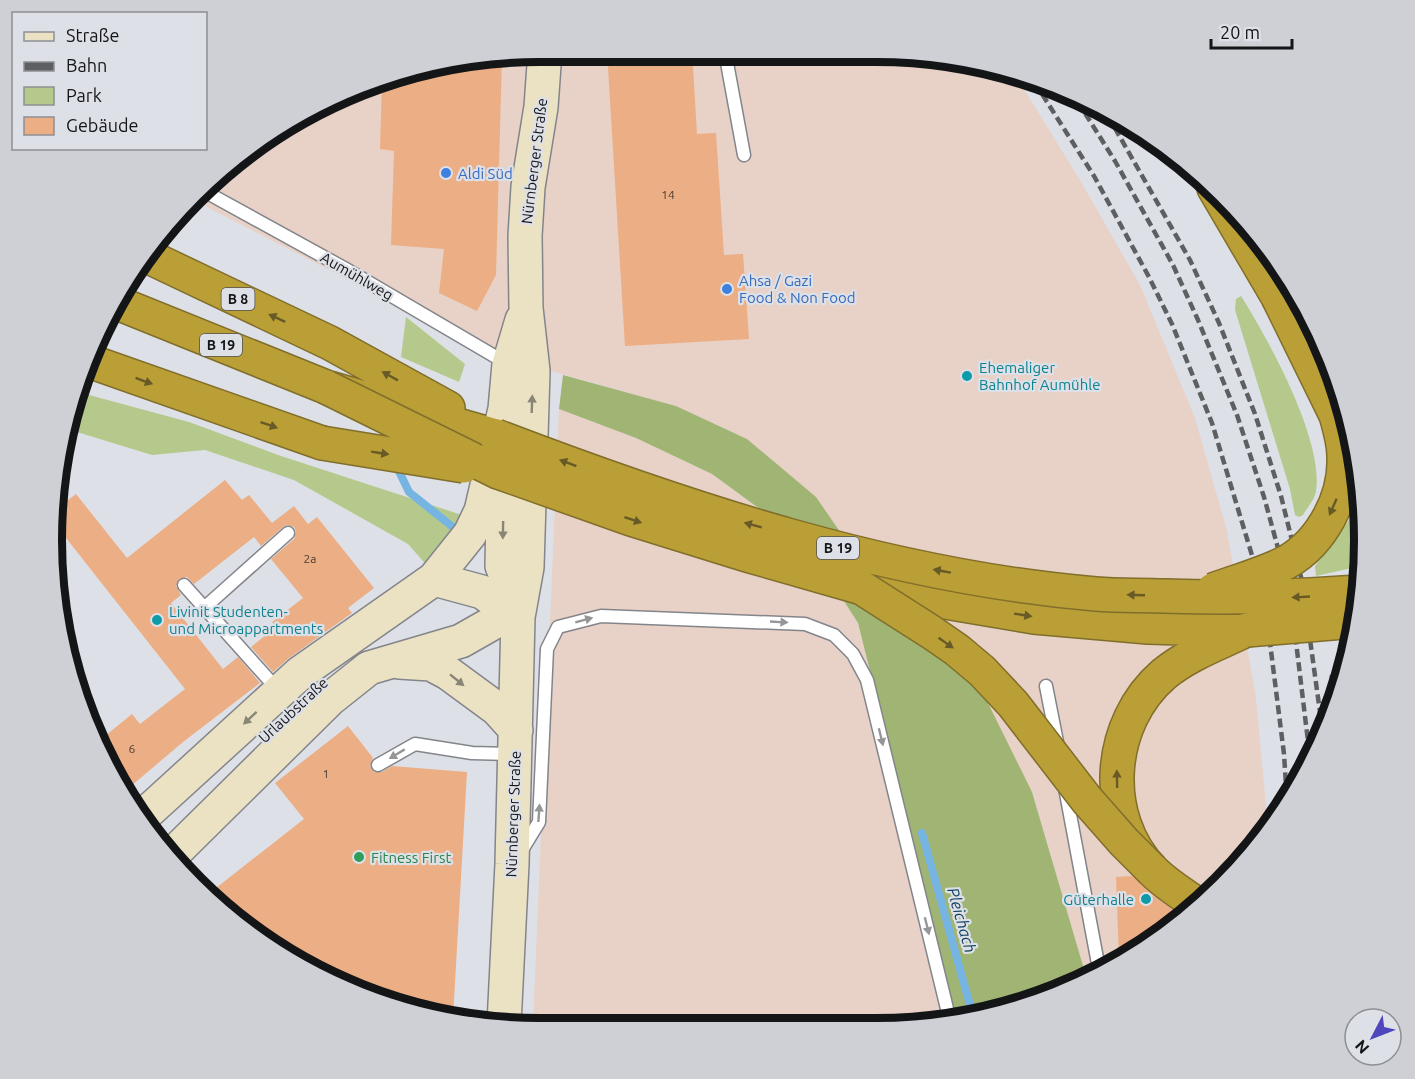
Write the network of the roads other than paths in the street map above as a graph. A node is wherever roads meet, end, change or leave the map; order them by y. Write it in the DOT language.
graph roads {
  1 [pos="544,62"];
  2 [pos="727,62"];
  3 [pos="744,154"];
  4 [pos="210,194"];
  5 [pos="1236,225"];
  6 [pos="153,259"];
  7 [pos="123,305"];
  8 [pos="526,308"];
  9 [pos="95,364"];
  10 [pos="508,364"];
  11 [pos="326,387"];
  12 [pos="501,422"];
  13 [pos="1340,430"];
  14 [pos="1342,438"];
  15 [pos="498,472"];
  16 [pos="288,532"];
  17 [pos="432,580"];
  18 [pos="184,585"];
  19 [pos="862,588"];
  20 [pos="1350,593"];
  21 [pos="1194,597"];
  22 [pos="204,608"];
  23 [pos="519,610"];
  24 [pos="1346,622"];
  25 [pos="1247,630"];
  26 [pos="382,663"];
  27 [pos="1046,686"];
  28 [pos="275,687"];
  29 [pos="516,742"];
  30 [pos="378,765"];
  31 [pos="147,812"];
  32 [pos="163,834"];
  33 [pos="176,851"];
  34 [pos="512,864"];
  35 [pos="1152,870"];
  36 [pos="1190,900"];
  37 [pos="1098,962"];
  38 [pos="948,1011"];
  39 [pos="504,1016"];
  1 -- 8 [label="street, Nürnberger Straße"];
  2 -- 3 [label="lane"];
  4 -- 10 [label="lane, Aumühlweg"];
  5 -- 13 [label="highway, B 19, one-way, bridge"];
  12 -- 6 [label="highway, B 8, one-way"];
  7 -- 11 [label="highway, B 19"];
  8 -- 10 [label="street, Nürnberger Straße"];
  23 -- 8 [label="street, Nürnberger Straße, one-way"];
  9 -- 15 [label="highway, B 19, one-way, bridge"];
  10 -- 12 [label="street, Nürnberger Straße"];
  11 -- 12 [label="highway, B 19, bridge"];
  11 -- 15 [label="highway, B 19, bridge"];
  12 -- 17 [label="street, Urlaubstraße"];
  21 -- 12 [label="highway, B 19, one-way, bridge"];
  12 -- 23 [label="street, Nürnberger Straße, one-way"];
  14 -- 21 [label="highway, B 19, one-way, bridge"];
  15 -- 19 [label="highway, B 19, one-way, bridge"];
  16 -- 22 [label="lane"];
  17 -- 23 [label="street"];
  17 -- 28 [label="street, Urlaubstraße"];
  17 -- 32 [label="street, Urlaubstraße"];
  18 -- 22 [label="lane"];
  19 -- 25 [label="highway, B 19, one-way, bridge"];
  19 -- 35 [label="highway, one-way, bridge"];
  20 -- 21 [label="highway, B 19, one-way, bridge"];
  22 -- 28 [label="lane"];
  23 -- 26 [label="street, Urlaubstraße"];
  23 -- 29 [label="street, Nürnberger Straße"];
  24 -- 25 [label="highway, B 19, bridge"];
  35 -- 25 [label="highway, one-way, bridge"];
  26 -- 29 [label="street, Urlaubstraße, one-way"];
  26 -- 33 [label="street, Urlaubstraße"];
  27 -- 37 [label="lane"];
  28 -- 31 [label="street, Urlaubstraße, one-way"];
  29 -- 30 [label="lane, one-way"];
  29 -- 34 [label="street, Nürnberger Straße"];
  34 -- 38 [label="lane, one-way"];
  34 -- 39 [label="street, Nürnberger Straße"];
  35 -- 36 [label="highway"];
}
